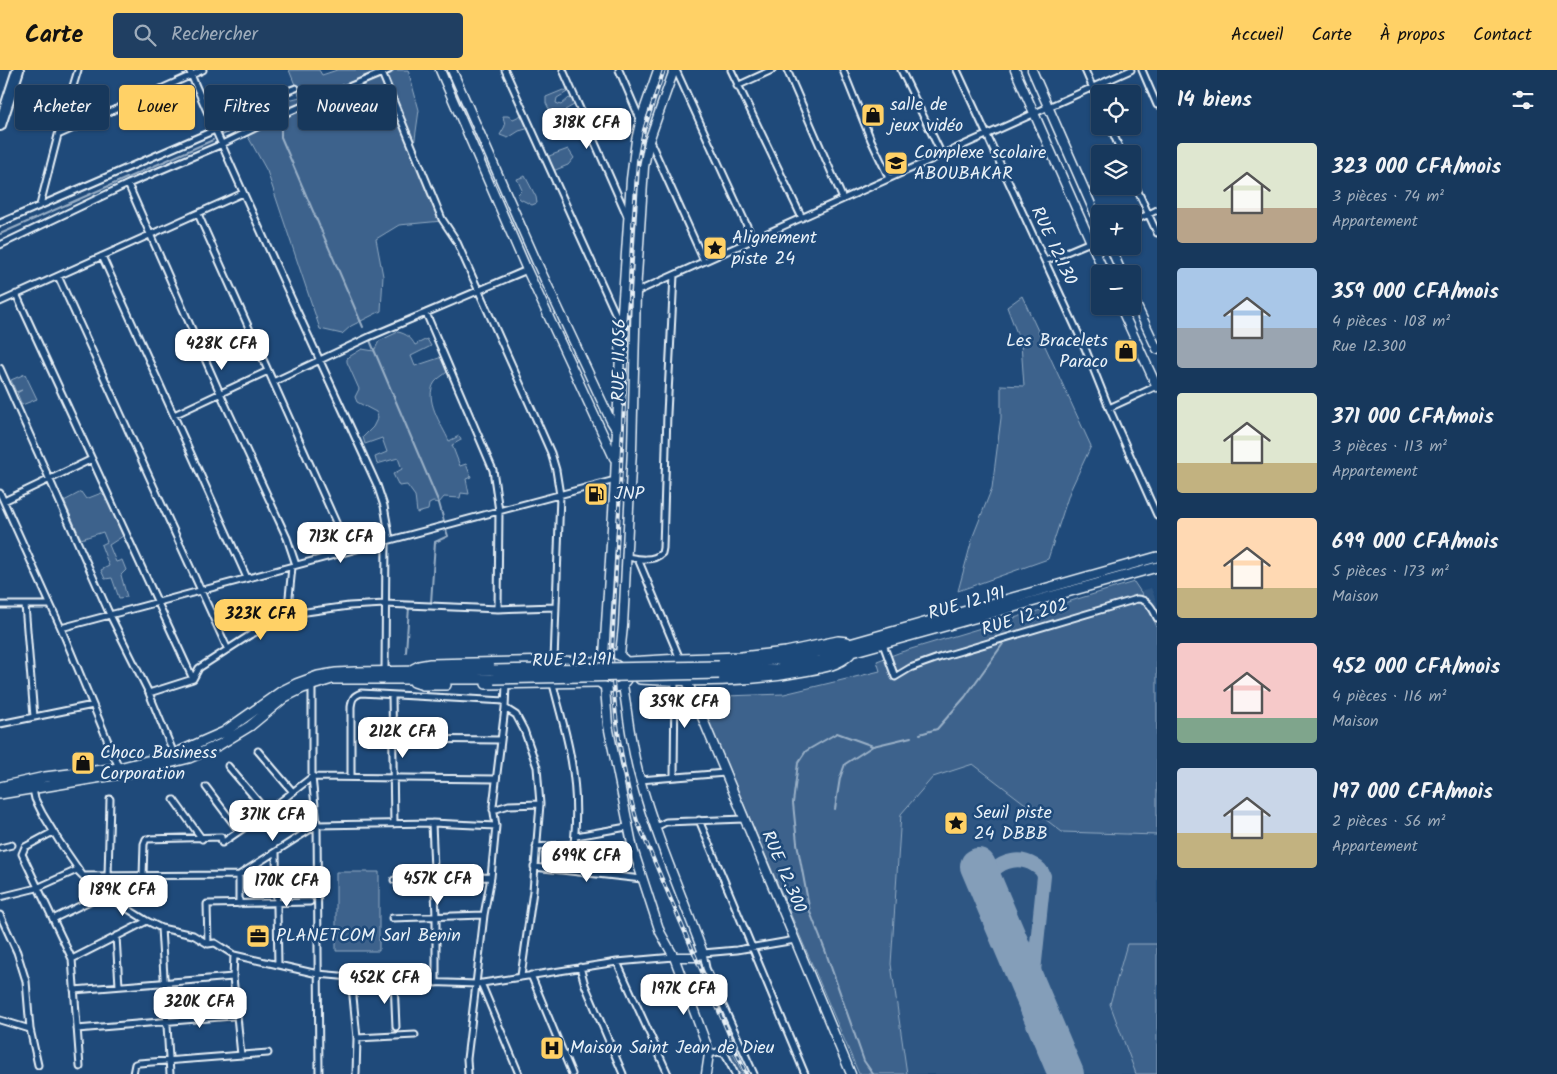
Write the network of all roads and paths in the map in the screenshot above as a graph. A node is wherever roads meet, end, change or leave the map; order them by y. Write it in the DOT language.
graph roads {
  1 [pos="18,70"];
  2 [pos="78,70"];
  3 [pos="203,70"];
  4 [pos="389,70"];
  5 [pos="440,70"];
  6 [pos="452,70"];
  7 [pos="505,70"];
  8 [pos="563,70"];
  9 [pos="618,70"];
  10 [pos="658,70"];
  11 [pos="675,70"];
  12 [pos="731,70"];
  13 [pos="772,70"];
  14 [pos="787,70"];
  15 [pos="843,70"];
  16 [pos="901,70"];
  17 [pos="957,70"];
  18 [pos="1015,70"];
  19 [pos="1032,70"];
  20 [pos="1085,70"];
  21 [pos="1131,70"];
  22 [pos="1142,70"];
  23 [pos="190,73"];
  24 [pos="382,73"];
  25 [pos="1091,85"];
  26 [pos="1097,85"];
  27 [pos="737,86"];
  28 [pos="1091,87"];
  29 [pos="296,88"];
  30 [pos="288,91"];
  31 [pos="1157,105"];
  32 [pos="1048,107"];
  33 [pos="205,108"];
  34 [pos="1034,113"];
  35 [pos="641,119"];
  36 [pos="0,125"];
  37 [pos="215,130"];
  38 [pos="58,135"];
  39 [pos="986,135"];
  40 [pos="649,141"];
  41 [pos="220,145"];
  42 [pos="942,155"];
  43 [pos="889,178"];
  44 [pos="128,184"];
  45 [pos="244,193"];
  46 [pos="1140,195"];
  47 [pos="843,199"];
  48 [pos="40,205"];
  49 [pos="1091,205"];
  50 [pos="1157,210"];
  51 [pos="198,214"];
  52 [pos="1148,214"];
  53 [pos="802,218"];
  54 [pos="1141,218"];
  55 [pos="629,221"];
  56 [pos="0,223"];
  57 [pos="1157,233"];
  58 [pos="150,235"];
  59 [pos="753,239"];
  60 [pos="1091,243"];
  61 [pos="0,245"];
  62 [pos="102,256"];
  63 [pos="704,261"];
  64 [pos="1045,261"];
  65 [pos="527,270"];
  66 [pos="674,275"];
  67 [pos="58,276"];
  68 [pos="478,291"];
  69 [pos="636,292"];
  70 [pos="16,294"];
  71 [pos="0,302"];
  72 [pos="426,313"];
  73 [pos="1124,315"];
  74 [pos="1141,315"];
  75 [pos="621,327"];
  76 [pos="1157,349"];
  77 [pos="320,360"];
  78 [pos="0,368"];
  79 [pos="268,371"];
  80 [pos="273,382"];
  81 [pos="1157,386"];
  82 [pos="220,393"];
  83 [pos="1109,408"];
  84 [pos="174,415"];
  85 [pos="616,429"];
  86 [pos="92,459"];
  87 [pos="615,460"];
  88 [pos="50,479"];
  89 [pos="615,480"];
  90 [pos="0,493"];
  91 [pos="560,495"];
  92 [pos="4,501"];
  93 [pos="499,511"];
  94 [pos="1157,515"];
  95 [pos="388,541"];
  96 [pos="342,553"];
  97 [pos="626,557"];
  98 [pos="1157,557"];
  99 [pos="638,558"];
  100 [pos="294,566"];
  101 [pos="1157,566"];
  102 [pos="247,578"];
  103 [pos="200,591"];
  104 [pos="157,602"];
  105 [pos="385,604"];
  106 [pos="0,605"];
  107 [pos="26,605"];
  108 [pos="50,605"];
  109 [pos="555,607"];
  110 [pos="498,609"];
  111 [pos="110,615"];
  112 [pos="287,617"];
  113 [pos="1157,618"];
  114 [pos="62,628"];
  115 [pos="883,644"];
  116 [pos="853,647"];
  117 [pos="228,650"];
  118 [pos="600,659"];
  119 [pos="624,659"];
  120 [pos="680,659"];
  121 [pos="554,661"];
  122 [pos="385,671"];
  123 [pos="408,675"];
  124 [pos="193,679"];
  125 [pos="675,681"];
  126 [pos="687,681"];
  127 [pos="625,682"];
  128 [pos="312,684"];
  129 [pos="506,684"];
  130 [pos="553,684"];
  131 [pos="602,684"];
  132 [pos="149,693"];
  133 [pos="392,695"];
  134 [pos="505,701"];
  135 [pos="93,705"];
  136 [pos="505,708"];
  137 [pos="34,717"];
  138 [pos="0,724"];
  139 [pos="392,739"];
  140 [pos="501,740"];
  141 [pos="258,751"];
  142 [pos="174,754"];
  143 [pos="228,766"];
  144 [pos="119,768"];
  145 [pos="725,773"];
  146 [pos="312,777"];
  147 [pos="351,777"];
  148 [pos="674,777"];
  149 [pos="393,779"];
  150 [pos="496,779"];
  151 [pos="640,780"];
  152 [pos="206,786"];
  153 [pos="0,787"];
  154 [pos="32,789"];
  155 [pos="293,792"];
  156 [pos="0,794"];
  157 [pos="110,799"];
  158 [pos="174,800"];
  159 [pos="540,804"];
  160 [pos="493,810"];
  161 [pos="267,812"];
  162 [pos="744,819"];
  163 [pos="699,820"];
  164 [pos="394,824"];
  165 [pos="432,824"];
  166 [pos="317,825"];
  167 [pos="496,826"];
  168 [pos="627,827"];
  169 [pos="656,827"];
  170 [pos="239,831"];
  171 [pos="54,832"];
  172 [pos="576,836"];
  173 [pos="202,839"];
  174 [pos="575,844"];
  175 [pos="12,845"];
  176 [pos="0,848"];
  177 [pos="536,848"];
  178 [pos="276,852"];
  179 [pos="534,867"];
  180 [pos="570,871"];
  181 [pos="239,875"];
  182 [pos="83,876"];
  183 [pos="108,876"];
  184 [pos="143,876"];
  185 [pos="491,877"];
  186 [pos="434,879"];
  187 [pos="642,879"];
  188 [pos="394,880"];
  189 [pos="37,888"];
  190 [pos="104,894"];
  191 [pos="0,897"];
  192 [pos="310,902"];
  193 [pos="277,903"];
  194 [pos="239,904"];
  195 [pos="0,915"];
  196 [pos="484,915"];
  197 [pos="436,916"];
  198 [pos="392,918"];
  199 [pos="53,919"];
  200 [pos="147,921"];
  201 [pos="161,928"];
  202 [pos="116,936"];
  203 [pos="795,940"];
  204 [pos="208,944"];
  205 [pos="751,948"];
  206 [pos="703,953"];
  207 [pos="234,955"];
  208 [pos="674,957"];
  209 [pos="72,959"];
  210 [pos="617,962"];
  211 [pos="278,965"];
  212 [pos="580,967"];
  213 [pos="318,974"];
  214 [pos="531,974"];
  215 [pos="520,976"];
  216 [pos="233,977"];
  217 [pos="353,977"];
  218 [pos="394,981"];
  219 [pos="164,983"];
  220 [pos="436,983"];
  221 [pos="479,983"];
  222 [pos="119,986"];
  223 [pos="74,990"];
  224 [pos="232,1016"];
  225 [pos="0,1020"];
  226 [pos="167,1021"];
  227 [pos="396,1027"];
  228 [pos="30,1029"];
  229 [pos="77,1029"];
  230 [pos="415,1035"];
  231 [pos="357,1038"];
  232 [pos="268,1053"];
  233 [pos="709,1054"];
  234 [pos="241,1055"];
  235 [pos="170,1061"];
  236 [pos="38,1065"];
  237 [pos="80,1067"];
  238 [pos="849,1072"];
  239 [pos="133,1074"];
  240 [pos="170,1074"];
  241 [pos="319,1074"];
  242 [pos="356,1074"];
  243 [pos="468,1074"];
  244 [pos="519,1074"];
  245 [pos="572,1074"];
  246 [pos="623,1074"];
  247 [pos="668,1074"];
  248 [pos="706,1074"];
  249 [pos="735,1074"];
  250 [pos="754,1074"];
  251 [pos="805,1074"];
  1 -- 36 [label="highway"];
  2 -- 38 [label="street"];
  3 -- 23 [label="street"];
  4 -- 24 [label="street"];
  5 -- 65 [label="main road"];
  6 -- 85 [label="main road"];
  7 -- 75 [label="street"];
  8 -- 55 [label="street"];
  9 -- 35 [label="street"];
  10 -- 35 [label="main road"];
  11 -- 40 [label="main road, RUE 11.056"];
  11 -- 59 [label="street"];
  12 -- 27 [label="street"];
  13 -- 27 [label="street"];
  14 -- 47 [label="street"];
  15 -- 43 [label="street"];
  16 -- 42 [label="street"];
  17 -- 39 [label="street, RUE 12.130"];
  18 -- 34 [label="main road"];
  19 -- 32 [label="main road"];
  20 -- 25 [label="street"];
  21 -- 26 [label="street"];
  22 -- 31 [label="street"];
  23 -- 33 [label="street"];
  23 -- 38 [label="street"];
  24 -- 41 [label="street"];
  24 -- 68 [label="street"];
  27 -- 53 [label="street"];
  28 -- 32 [label="street"];
  29 -- 30 [label="street"];
  32 -- 34 [label="street"];
  32 -- 49 [label="main road"];
  34 -- 39 [label="street"];
  34 -- 60 [label="main road"];
  35 -- 55 [label="main road"];
  37 -- 41 [label="street"];
  37 -- 48 [label="street"];
  38 -- 48 [label="street"];
  39 -- 42 [label="street"];
  39 -- 64 [label="street, RUE 12.130"];
  40 -- 63 [label="street"];
  40 -- 69 [label="main road, RUE 11.056"];
  41 -- 44 [label="street"];
  41 -- 45 [label="street"];
  42 -- 43 [label="street"];
  43 -- 47 [label="street"];
  44 -- 58 [label="street"];
  44 -- 61 [label="street"];
  45 -- 51 [label="street"];
  45 -- 77 [label="street"];
  46 -- 52 [label="street"];
  47 -- 53 [label="street"];
  48 -- 56 [label="street"];
  50 -- 52 [label="street"];
  51 -- 58 [label="street"];
  51 -- 79 [label="street"];
  52 -- 54 [label="street"];
  52 -- 57 [label="street"];
  53 -- 59 [label="street"];
  55 -- 75 [label="main road"];
  58 -- 62 [label="street"];
  58 -- 82 [label="street"];
  59 -- 63 [label="street"];
  60 -- 64 [label="street"];
  62 -- 67 [label="street"];
  62 -- 84 [label="street"];
  63 -- 66 [label="street"];
  64 -- 83 [label="street, RUE 12.130"];
  65 -- 68 [label="street"];
  65 -- 87 [label="main road"];
  66 -- 69 [label="street"];
  66 -- 99 [label="street"];
  67 -- 70 [label="street"];
  67 -- 103 [label="street"];
  68 -- 72 [label="street"];
  68 -- 91 [label="street"];
  69 -- 97 [label="main road, RUE 11.056"];
  70 -- 71 [label="street"];
  70 -- 86 [label="street"];
  72 -- 77 [label="street"];
  72 -- 93 [label="street"];
  73 -- 81 [label="main road"];
  74 -- 76 [label="main road"];
  75 -- 85 [label="main road"];
  77 -- 80 [label="street"];
  77 -- 95 [label="street"];
  78 -- 88 [label="street"];
  79 -- 80 [label="street"];
  79 -- 82 [label="street"];
  80 -- 96 [label="street"];
  81 -- 83 [label="street"];
  82 -- 84 [label="street"];
  82 -- 100 [label="street"];
  83 -- 94 [label="street, RUE 12.130"];
  84 -- 102 [label="street"];
  85 -- 87 [label="main road"];
  86 -- 88 [label="street"];
  86 -- 104 [label="street"];
  87 -- 89 [label="main road"];
  88 -- 92 [label="street"];
  88 -- 111 [label="street"];
  89 -- 91 [label="street"];
  89 -- 118 [label="main road"];
  90 -- 92 [label="street"];
  91 -- 93 [label="street"];
  91 -- 109 [label="street"];
  92 -- 108 [label="street"];
  93 -- 95 [label="street"];
  93 -- 110 [label="street"];
  95 -- 96 [label="street"];
  95 -- 105 [label="street"];
  96 -- 100 [label="street"];
  97 -- 99 [label="street"];
  97 -- 119 [label="main road, RUE 11.056"];
  98 -- 116 [label="main road, RUE 12.191"];
  99 -- 120 [label="street"];
  100 -- 102 [label="street"];
  100 -- 112 [label="street"];
  101 -- 115 [label="main road, RUE 12.191"];
  102 -- 103 [label="street"];
  103 -- 104 [label="street"];
  103 -- 117 [label="street"];
  104 -- 111 [label="street"];
  104 -- 124 [label="street"];
  105 -- 110 [label="street"];
  105 -- 112 [label="street"];
  105 -- 122 [label="street"];
  106 -- 107 [label="street"];
  107 -- 108 [label="street"];
  107 -- 137 [label="street"];
  108 -- 114 [label="street"];
  109 -- 110 [label="street"];
  109 -- 121 [label="street"];
  111 -- 114 [label="street"];
  111 -- 132 [label="street"];
  112 -- 117 [label="street"];
  113 -- 115 [label="street, RUE 12.202"];
  114 -- 135 [label="street"];
  115 -- 116 [label="main road, RUE 12.191"];
  116 -- 120 [label="main road"];
  116 -- 123 [label="main road, RUE 12.191, bridge"];
  116 -- 126 [label="main road"];
  117 -- 124 [label="street"];
  118 -- 119 [label="main road"];
  118 -- 121 [label="main road"];
  118 -- 131 [label="main road"];
  119 -- 120 [label="main road"];
  119 -- 127 [label="main road"];
  121 -- 123 [label="main road"];
  122 -- 123 [label="main road, RUE 12.191"];
  122 -- 142 [label="main road, RUE 12.191"];
  123 -- 128 [label="main road, RUE 12.191"];
  123 -- 129 [label="main road"];
  124 -- 132 [label="street"];
  125 -- 126 [label="main road"];
  125 -- 127 [label="main road"];
  125 -- 148 [label="street"];
  126 -- 145 [label="main road, RUE 12.300"];
  127 -- 131 [label="main road"];
  127 -- 151 [label="main road"];
  128 -- 146 [label="street"];
  128 -- 154 [label="main road, RUE 12.191"];
  129 -- 130 [label="main road"];
  129 -- 134 [label="street"];
  130 -- 131 [label="main road"];
  130 -- 172 [label="street"];
  131 -- 168 [label="main road"];
  132 -- 142 [label="street"];
  133 -- 134 [label="street"];
  133 -- 139 [label="street"];
  133 -- 147 [label="street"];
  134 -- 136 [label="street"];
  135 -- 137 [label="street"];
  135 -- 144 [label="street"];
  136 -- 140 [label="street"];
  136 -- 159 [label="street"];
  137 -- 138 [label="street"];
  139 -- 140 [label="street"];
  139 -- 149 [label="street"];
  140 -- 150 [label="street"];
  141 -- 155 [label="street"];
  142 -- 144 [label="main road, RUE 12.191"];
  143 -- 161 [label="street"];
  144 -- 153 [label="main road, RUE 12.191"];
  145 -- 148 [label="street"];
  145 -- 162 [label="main road, RUE 12.300"];
  146 -- 147 [label="street"];
  146 -- 155 [label="street"];
  146 -- 166 [label="street"];
  147 -- 149 [label="street"];
  148 -- 151 [label="street"];
  149 -- 150 [label="street"];
  149 -- 164 [label="street"];
  150 -- 160 [label="street"];
  151 -- 169 [label="main road"];
  152 -- 170 [label="street"];
  154 -- 156 [label="main road, RUE 12.191"];
  154 -- 171 [label="street"];
  155 -- 161 [label="street"];
  157 -- 183 [label="street"];
  158 -- 173 [label="street"];
  159 -- 160 [label="street"];
  159 -- 177 [label="street"];
  160 -- 167 [label="street"];
  161 -- 170 [label="street"];
  162 -- 163 [label="street"];
  162 -- 203 [label="main road, RUE 12.300"];
  163 -- 169 [label="street"];
  163 -- 205 [label="street"];
  164 -- 165 [label="street"];
  164 -- 166 [label="street"];
  165 -- 167 [label="street"];
  165 -- 186 [label="street"];
  166 -- 178 [label="street"];
  166 -- 213 [label="street"];
  167 -- 185 [label="street"];
  168 -- 172 [label="street"];
  168 -- 187 [label="main road"];
  169 -- 206 [label="main road"];
  170 -- 173 [label="street"];
  171 -- 182 [label="street"];
  171 -- 189 [label="street"];
  172 -- 174 [label="street"];
  173 -- 184 [label="street"];
  174 -- 177 [label="street"];
  174 -- 180 [label="street"];
  175 -- 176 [label="street"];
  177 -- 179 [label="street"];
  178 -- 181 [label="street"];
  178 -- 193 [label="street"];
  179 -- 180 [label="street"];
  179 -- 215 [label="street"];
  180 -- 187 [label="street"];
  181 -- 184 [label="street"];
  181 -- 194 [label="street"];
  182 -- 183 [label="street"];
  182 -- 189 [label="street"];
  182 -- 190 [label="street"];
  183 -- 184 [label="street"];
  185 -- 186 [label="street"];
  185 -- 196 [label="street"];
  186 -- 188 [label="street"];
  186 -- 197 [label="street"];
  187 -- 208 [label="main road"];
  189 -- 191 [label="street"];
  189 -- 199 [label="street"];
  190 -- 199 [label="street"];
  190 -- 200 [label="street"];
  192 -- 193 [label="street"];
  193 -- 194 [label="street"];
  193 -- 211 [label="street"];
  194 -- 204 [label="street"];
  195 -- 228 [label="street"];
  196 -- 197 [label="street"];
  196 -- 221 [label="street"];
  197 -- 198 [label="street"];
  197 -- 220 [label="street"];
  199 -- 209 [label="street"];
  200 -- 201 [label="street"];
  200 -- 202 [label="street"];
  201 -- 204 [label="street"];
  201 -- 219 [label="street"];
  202 -- 209 [label="street"];
  202 -- 222 [label="street"];
  203 -- 205 [label="street"];
  203 -- 238 [label="main road, RUE 12.300"];
  204 -- 207 [label="street"];
  205 -- 206 [label="street"];
  205 -- 251 [label="street"];
  206 -- 208 [label="main road"];
  206 -- 250 [label="street"];
  207 -- 211 [label="street"];
  207 -- 216 [label="street"];
  208 -- 210 [label="street"];
  208 -- 233 [label="main road"];
  209 -- 223 [label="street"];
  210 -- 212 [label="street"];
  210 -- 247 [label="street"];
  211 -- 213 [label="street"];
  212 -- 214 [label="street"];
  212 -- 246 [label="street"];
  213 -- 217 [label="street"];
  213 -- 241 [label="street"];
  214 -- 215 [label="street"];
  214 -- 245 [label="street"];
  215 -- 221 [label="street"];
  216 -- 219 [label="street"];
  216 -- 234 [label="street"];
  217 -- 218 [label="street"];
  217 -- 231 [label="street"];
  218 -- 220 [label="street"];
  218 -- 227 [label="street"];
  219 -- 222 [label="street"];
  219 -- 226 [label="street"];
  220 -- 221 [label="street"];
  221 -- 243 [label="street"];
  221 -- 244 [label="street"];
  222 -- 223 [label="street"];
  223 -- 229 [label="street"];
  224 -- 226 [label="street"];
  225 -- 228 [label="street"];
  226 -- 229 [label="street"];
  226 -- 235 [label="street"];
  228 -- 236 [label="street"];
  229 -- 237 [label="street"];
  230 -- 231 [label="street"];
  231 -- 242 [label="street"];
  232 -- 234 [label="street"];
  233 -- 248 [label="main road"];
  233 -- 249 [label="street"];
  234 -- 235 [label="street"];
  235 -- 239 [label="street"];
  235 -- 240 [label="street"];
}
